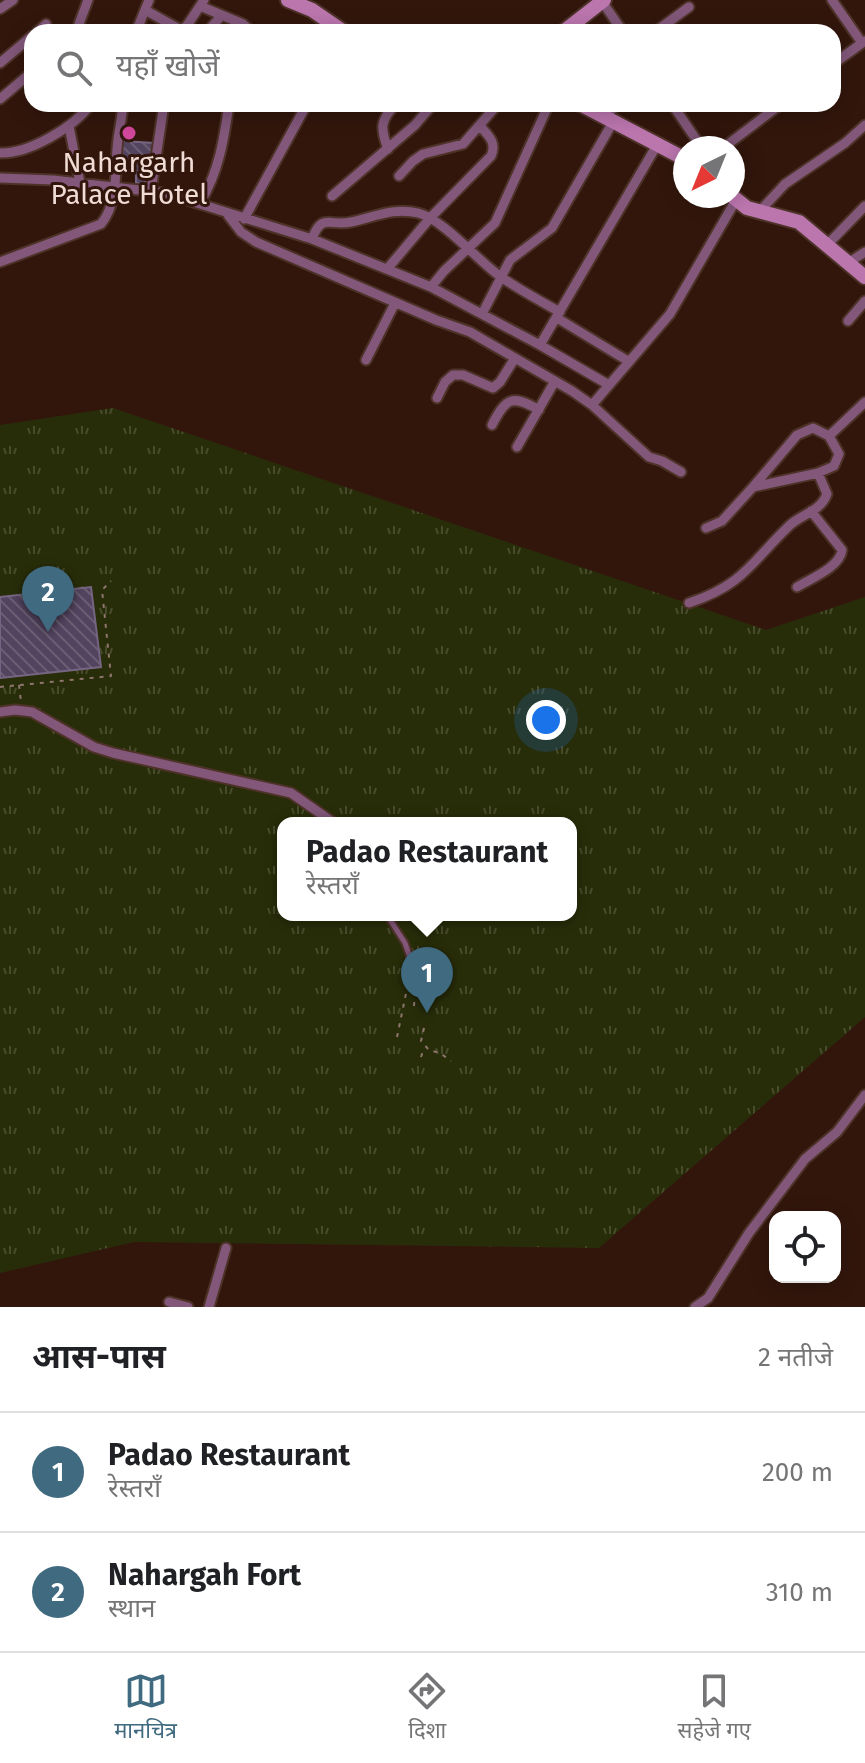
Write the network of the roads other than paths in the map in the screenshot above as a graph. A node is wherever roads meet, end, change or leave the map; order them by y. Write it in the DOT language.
graph roads {
  1 [pos="13,0"];
  2 [pos="88,0"];
  3 [pos="288,0"];
  4 [pos="602,0"];
  5 [pos="832,0"];
  6 [pos="202,3"];
  7 [pos="147,5"];
  8 [pos="317,5"];
  9 [pos="689,7"];
  10 [pos="0,9"];
  11 [pos="222,15"];
  12 [pos="79,24"];
  13 [pos="139,24"];
  14 [pos="173,24"];
  15 [pos="188,24"];
  16 [pos="214,24"];
  17 [pos="243,24"];
  18 [pos="335,24"];
  19 [pos="573,24"];
  20 [pos="618,24"];
  21 [pos="666,24"];
  22 [pos="864,42"];
  23 [pos="24,43"];
  24 [pos="841,58"];
  25 [pos="0,63"];
  26 [pos="24,79"];
  27 [pos="0,99"];
  28 [pos="85,112"];
  29 [pos="122,112"];
  30 [pos="163,112"];
  31 [pos="228,112"];
  32 [pos="303,112"];
  33 [pos="389,112"];
  34 [pos="426,112"];
  35 [pos="491,112"];
  36 [pos="545,112"];
  37 [pos="594,112"];
  38 [pos="614,112"];
  39 [pos="677,112"];
  40 [pos="770,112"];
  41 [pos="609,120"];
  42 [pos="865,125"];
  43 [pos="69,126"];
  44 [pos="480,126"];
  45 [pos="694,136"];
  46 [pos="739,136"];
  47 [pos="657,145"];
  48 [pos="388,149"];
  49 [pos="0,153"];
  50 [pos="673,153"];
  51 [pos="399,176"];
  52 [pos="0,178"];
  53 [pos="80,183"];
  54 [pos="115,187"];
  55 [pos="151,191"];
  56 [pos="332,196"];
  57 [pos="200,203"];
  58 [pos="745,204"];
  59 [pos="865,206"];
  60 [pos="728,208"];
  61 [pos="759,212"];
  62 [pos="228,215"];
  63 [pos="431,217"];
  64 [pos="244,219"];
  65 [pos="312,239"];
  66 [pos="827,245"];
  67 [pos="468,250"];
  68 [pos="865,252"];
  69 [pos="0,262"];
  70 [pos="848,263"];
  71 [pos="388,268"];
  72 [pos="501,277"];
  73 [pos="865,277"];
  74 [pos="431,287"];
  75 [pos="865,301"];
  76 [pos="395,303"];
  77 [pos="482,314"];
  78 [pos="558,315"];
  79 [pos="848,321"];
  80 [pos="540,345"];
  81 [pos="515,358"];
  82 [pos="366,360"];
  83 [pos="628,361"];
  84 [pos="555,381"];
  85 [pos="609,385"];
  86 [pos="437,398"];
  87 [pos="865,402"];
  88 [pos="592,405"];
  89 [pos="539,410"];
  90 [pos="492,425"];
  91 [pos="829,436"];
  92 [pos="517,447"];
  93 [pos="681,472"];
  94 [pos="818,473"];
  95 [pos="753,487"];
  96 [pos="811,511"];
  97 [pos="706,528"];
  98 [pos="797,587"];
  99 [pos="689,603"];
  100 [pos="0,712"];
  101 [pos="325,817"];
  102 [pos="391,921"];
  103 [pos="415,972"];
  104 [pos="865,1095"];
  105 [pos="226,1248"];
  106 [pos="169,1302"];
  107 [pos="188,1307"];
  108 [pos="209,1307"];
  109 [pos="695,1307"];
  1 -- 10 [label="street"];
  2 -- 12 [label="street"];
  3 -- 8 [label="street"];
  4 -- 19 [label="street"];
  4 -- 20 [label="street"];
  5 -- 22 [label="street"];
  6 -- 11 [label="street"];
  6 -- 15 [label="street"];
  7 -- 13 [label="street"];
  7 -- 14 [label="street"];
  8 -- 18 [label="street"];
  9 -- 21 [label="street"];
  11 -- 16 [label="street"];
  11 -- 17 [label="street"];
  22 -- 24 [label="street"];
  23 -- 25 [label="street"];
  26 -- 27 [label="street"];
  28 -- 43 [label="street"];
  29 -- 54 [label="street"];
  30 -- 55 [label="street"];
  31 -- 57 [label="street"];
  32 -- 64 [label="street"];
  33 -- 48 [label="street"];
  34 -- 48 [label="street"];
  35 -- 44 [label="street"];
  36 -- 67 [label="street"];
  37 -- 41 [label="street"];
  38 -- 41 [label="street"];
  39 -- 45 [label="street"];
  40 -- 46 [label="street"];
  41 -- 47 [label="street"];
  41 -- 72 [label="street"];
  42 -- 61 [label="street"];
  43 -- 49 [label="street"];
  43 -- 53 [label="street"];
  44 -- 51 [label="street"];
  44 -- 63 [label="street"];
  47 -- 50 [label="street"];
  47 -- 78 [label="street"];
  48 -- 56 [label="street"];
  52 -- 53 [label="street"];
  53 -- 54 [label="street"];
  54 -- 55 [label="street"];
  54 -- 69 [label="street"];
  55 -- 57 [label="street"];
  57 -- 62 [label="street"];
  58 -- 61 [label="street"];
  59 -- 66 [label="street"];
  60 -- 83 [label="street"];
  61 -- 66 [label="street"];
  62 -- 64 [label="street"];
  62 -- 76 [label="street"];
  63 -- 65 [label="street"];
  63 -- 67 [label="street"];
  63 -- 71 [label="street"];
  64 -- 65 [label="street"];
  65 -- 71 [label="street"];
  66 -- 70 [label="street"];
  67 -- 72 [label="street"];
  67 -- 74 [label="street"];
  68 -- 70 [label="street"];
  70 -- 73 [label="street"];
  71 -- 74 [label="street"];
  72 -- 77 [label="street"];
  72 -- 78 [label="street"];
  74 -- 77 [label="street"];
  75 -- 79 [label="street"];
  76 -- 81 [label="street"];
  76 -- 82 [label="street"];
  77 -- 80 [label="street"];
  78 -- 80 [label="street"];
  78 -- 83 [label="street"];
  80 -- 85 [label="street"];
  81 -- 84 [label="street"];
  81 -- 86 [label="street"];
  83 -- 85 [label="street"];
  84 -- 88 [label="street"];
  84 -- 89 [label="street"];
  85 -- 88 [label="street"];
  87 -- 91 [label="street"];
  88 -- 93 [label="street"];
  89 -- 90 [label="street"];
  89 -- 92 [label="street"];
  91 -- 94 [label="street"];
  91 -- 95 [label="street"];
  94 -- 95 [label="street"];
  94 -- 96 [label="street"];
  95 -- 97 [label="street"];
  96 -- 98 [label="street"];
  96 -- 99 [label="street"];
  100 -- 101 [label="street"];
  102 -- 103 [label="lane"];
  104 -- 109 [label="street"];
  105 -- 108 [label="street"];
  106 -- 107 [label="street"];
}
